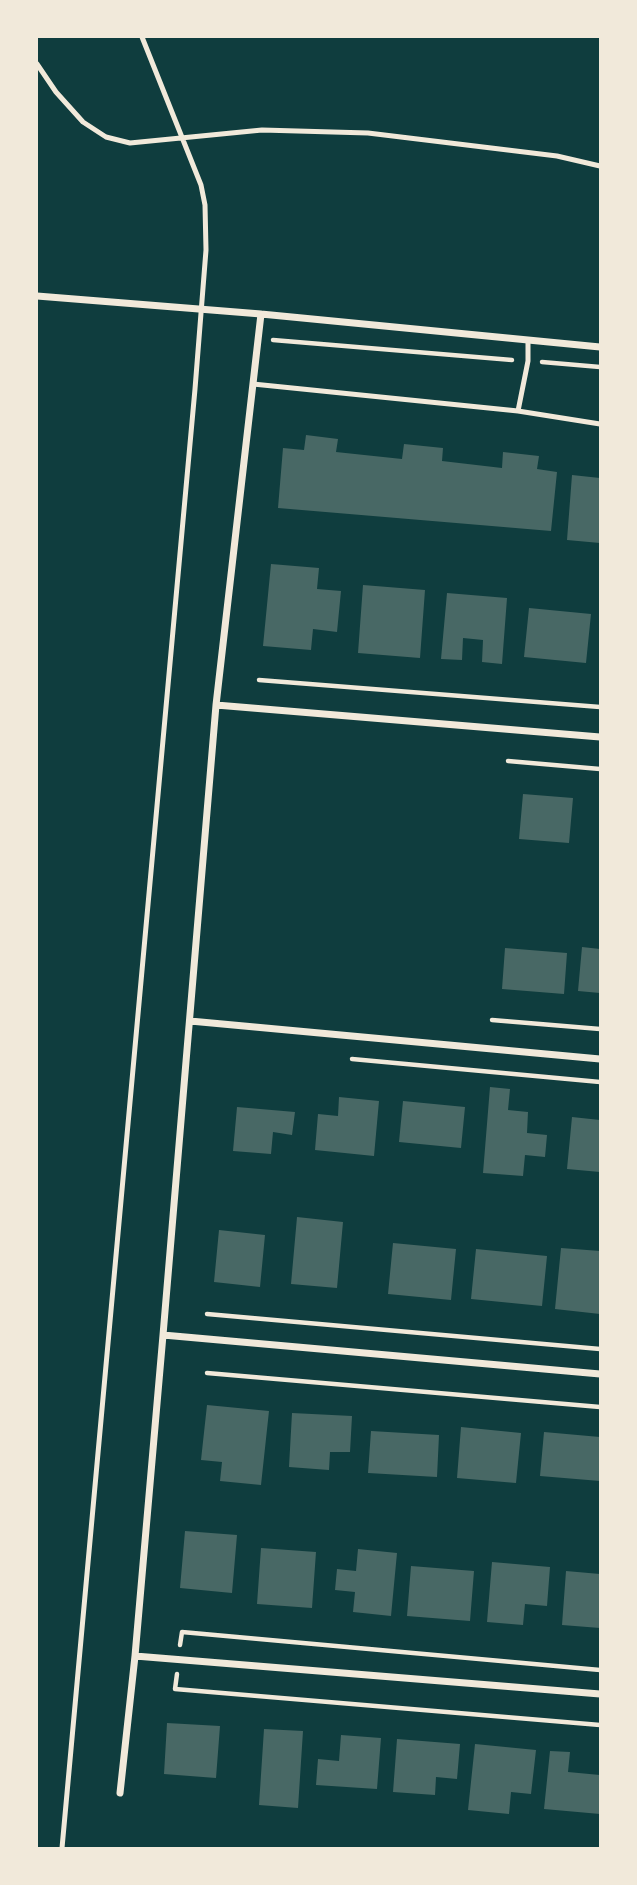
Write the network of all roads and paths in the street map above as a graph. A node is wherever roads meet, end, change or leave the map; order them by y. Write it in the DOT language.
graph roads {
  1 [pos="142,37"];
  2 [pos="37,64"];
  3 [pos="184,139"];
  4 [pos="600,166"];
  5 [pos="37,296"];
  6 [pos="201,310"];
  7 [pos="261,314"];
  8 [pos="258,339"];
  9 [pos="528,340"];
  10 [pos="600,347"];
  11 [pos="528,361"];
  12 [pos="600,367"];
  13 [pos="253,384"];
  14 [pos="518,411"];
  15 [pos="600,424"];
  16 [pos="260,680"];
  17 [pos="216,705"];
  18 [pos="600,707"];
  19 [pos="600,737"];
  20 [pos="508,761"];
  21 [pos="600,769"];
  22 [pos="492,1020"];
  23 [pos="190,1021"];
  24 [pos="600,1029"];
  25 [pos="352,1059"];
  26 [pos="600,1059"];
  27 [pos="600,1082"];
  28 [pos="207,1314"];
  29 [pos="163,1335"];
  30 [pos="600,1349"];
  31 [pos="207,1373"];
  32 [pos="600,1374"];
  33 [pos="600,1407"];
  34 [pos="135,1656"];
  35 [pos="179,1660"];
  36 [pos="600,1670"];
  37 [pos="600,1694"];
  38 [pos="600,1725"];
  39 [pos="120,1793"];
  40 [pos="62,1848"];
  1 -- 3 [label="lane"];
  2 -- 3 [label="lane"];
  3 -- 4 [label="lane"];
  3 -- 6 [label="lane"];
  5 -- 6 [label="street"];
  6 -- 7 [label="street"];
  6 -- 40 [label="lane"];
  7 -- 8 [label="street"];
  7 -- 9 [label="street"];
  8 -- 11 [label="path"];
  8 -- 13 [label="street"];
  9 -- 10 [label="street"];
  9 -- 11 [label="lane"];
  11 -- 12 [label="path"];
  11 -- 14 [label="lane"];
  13 -- 14 [label="lane"];
  13 -- 17 [label="street"];
  14 -- 15 [label="lane"];
  16 -- 18 [label="path"];
  17 -- 19 [label="street"];
  17 -- 23 [label="street"];
  20 -- 21 [label="path"];
  22 -- 24 [label="path"];
  23 -- 26 [label="street"];
  23 -- 29 [label="street"];
  25 -- 27 [label="path"];
  28 -- 30 [label="path"];
  29 -- 32 [label="street"];
  29 -- 34 [label="street"];
  31 -- 33 [label="path"];
  34 -- 35 [label="street"];
  34 -- 39 [label="street"];
  35 -- 36 [label="path"];
  35 -- 37 [label="street"];
  35 -- 38 [label="path"];
}
